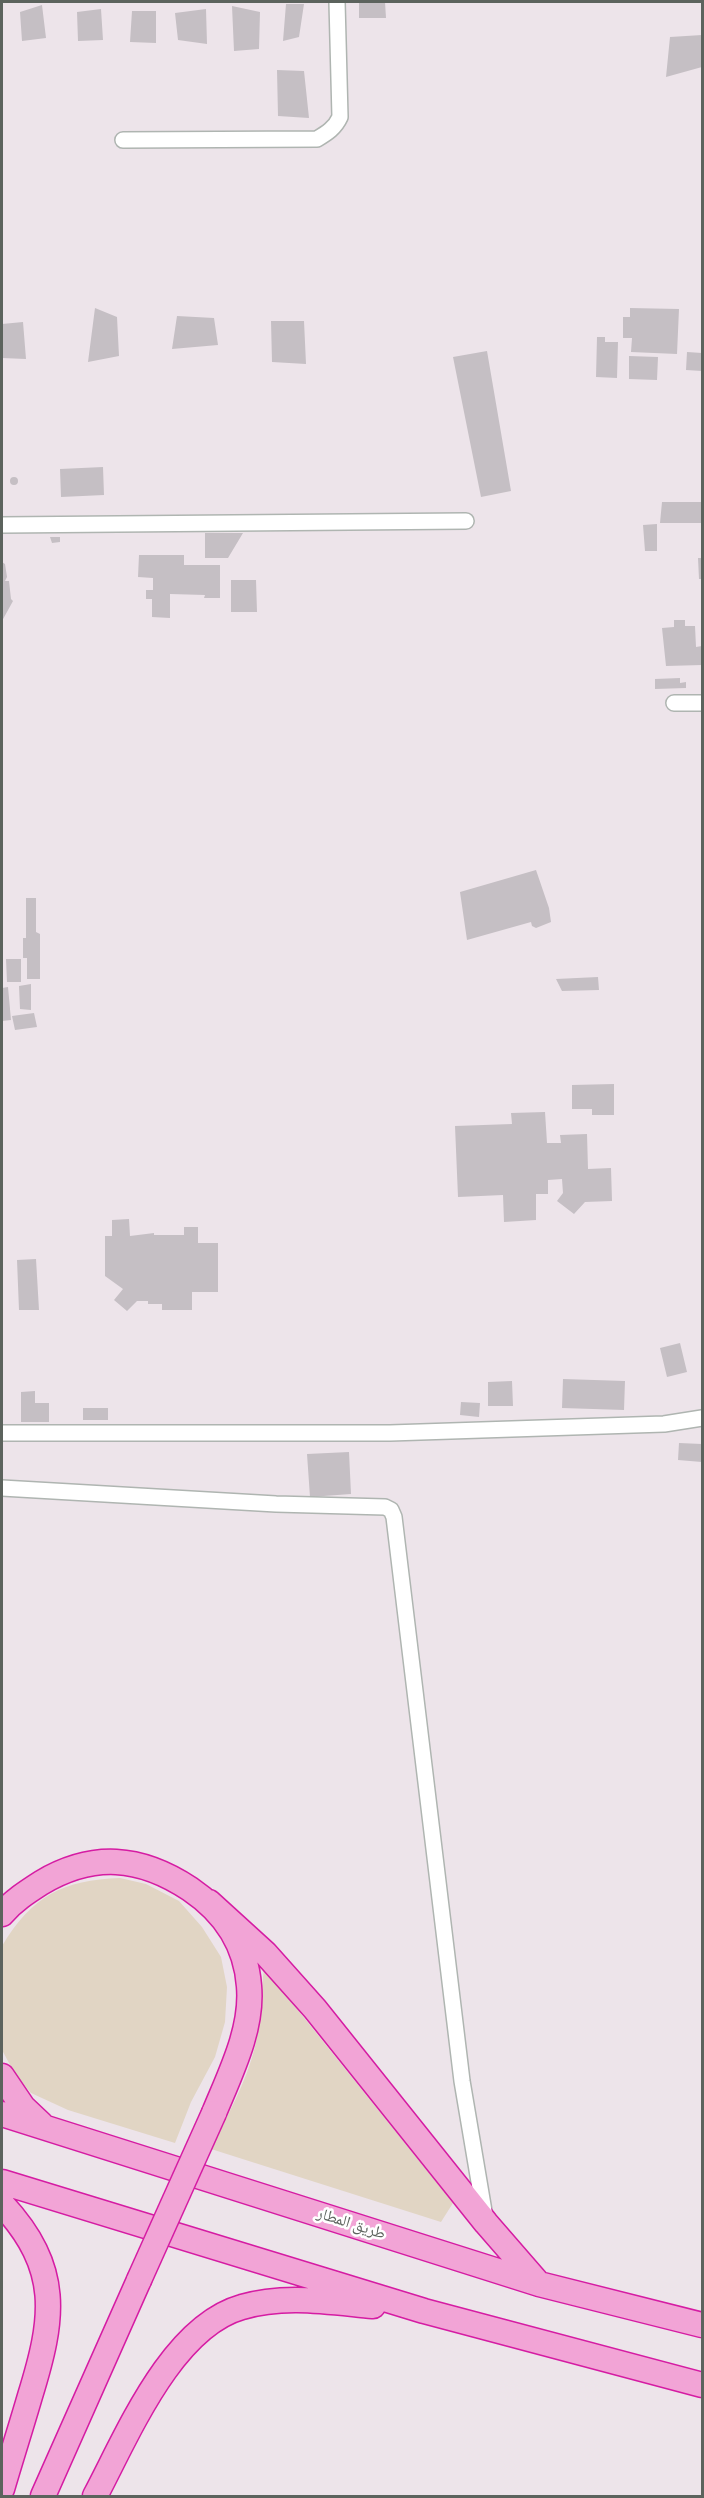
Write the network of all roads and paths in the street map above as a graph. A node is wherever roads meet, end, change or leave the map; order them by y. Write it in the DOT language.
graph roads {
  1 [pos="337,2"];
  2 [pos="123,140"];
  3 [pos="466,521"];
  4 [pos="2,525"];
  5 [pos="674,703"];
  6 [pos="702,703"];
  7 [pos="702,1418"];
  8 [pos="2,1433"];
  9 [pos="2,1488"];
  10 [pos="209,1902"];
  11 [pos="4,1913"];
  12 [pos="2,2076"];
  13 [pos="2,2114"];
  14 [pos="43,2126"];
  15 [pos="2,2182"];
  16 [pos="2,2204"];
  17 [pos="486,2223"];
  18 [pos="539,2284"];
  19 [pos="424,2311"];
  20 [pos="702,2325"];
  21 [pos="702,2385"];
  22 [pos="2,2489"];
  23 [pos="43,2496"];
  24 [pos="95,2496"];
  1 -- 2 [label="street"];
  3 -- 4 [label="street"];
  5 -- 6 [label="street"];
  7 -- 8 [label="street"];
  9 -- 17 [label="street"];
  10 -- 11 [label="highway"];
  10 -- 17 [label="highway"];
  10 -- 23 [label="highway, bridge"];
  12 -- 14 [label="highway"];
  13 -- 14 [label="highway, طريق المطار"];
  14 -- 18 [label="highway, طريق المطار"];
  15 -- 19 [label="highway"];
  16 -- 22 [label="highway"];
  17 -- 18 [label="highway"];
  18 -- 20 [label="highway, طريق المطار"];
  19 -- 21 [label="highway"];
  19 -- 24 [label="highway"];
}
